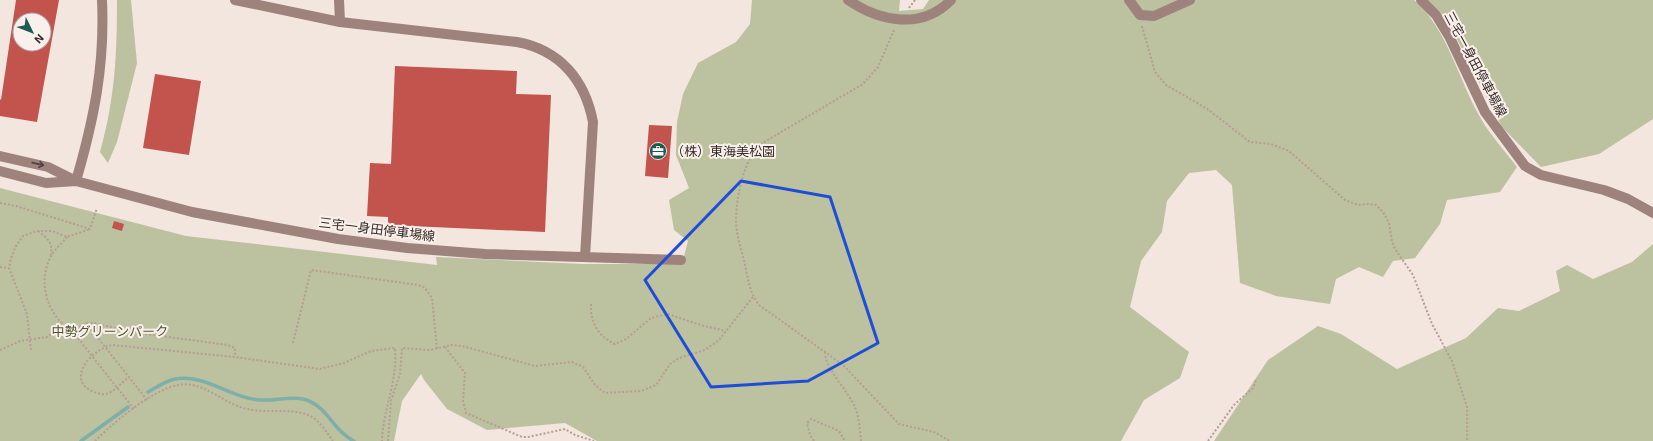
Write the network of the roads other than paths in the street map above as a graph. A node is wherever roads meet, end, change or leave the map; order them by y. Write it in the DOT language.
graph roads {
  1 [pos="102,0"];
  2 [pos="235,0"];
  3 [pos="339,0"];
  4 [pos="848,0"];
  5 [pos="950,0"];
  6 [pos="1129,0"];
  7 [pos="1190,0"];
  8 [pos="1421,0"];
  9 [pos="340,22"];
  10 [pos="0,156"];
  11 [pos="0,172"];
  12 [pos="76,181"];
  13 [pos="1653,213"];
  14 [pos="585,257"];
  15 [pos="681,260"];
  1 -- 12 [label="main road"];
  2 -- 9 [label="main road"];
  3 -- 9 [label="main road"];
  4 -- 5 [label="main road"];
  6 -- 7 [label="main road"];
  8 -- 13 [label="main road, 三宅一身田停車場線"];
  9 -- 14 [label="main road"];
  10 -- 12 [label="main road, 三宅一身田停車場線, one-way"];
  11 -- 12 [label="main road, 三宅一身田停車場線"];
  12 -- 14 [label="main road, 三宅一身田停車場線"];
  14 -- 15 [label="main road, 三宅一身田停車場線"];
}
